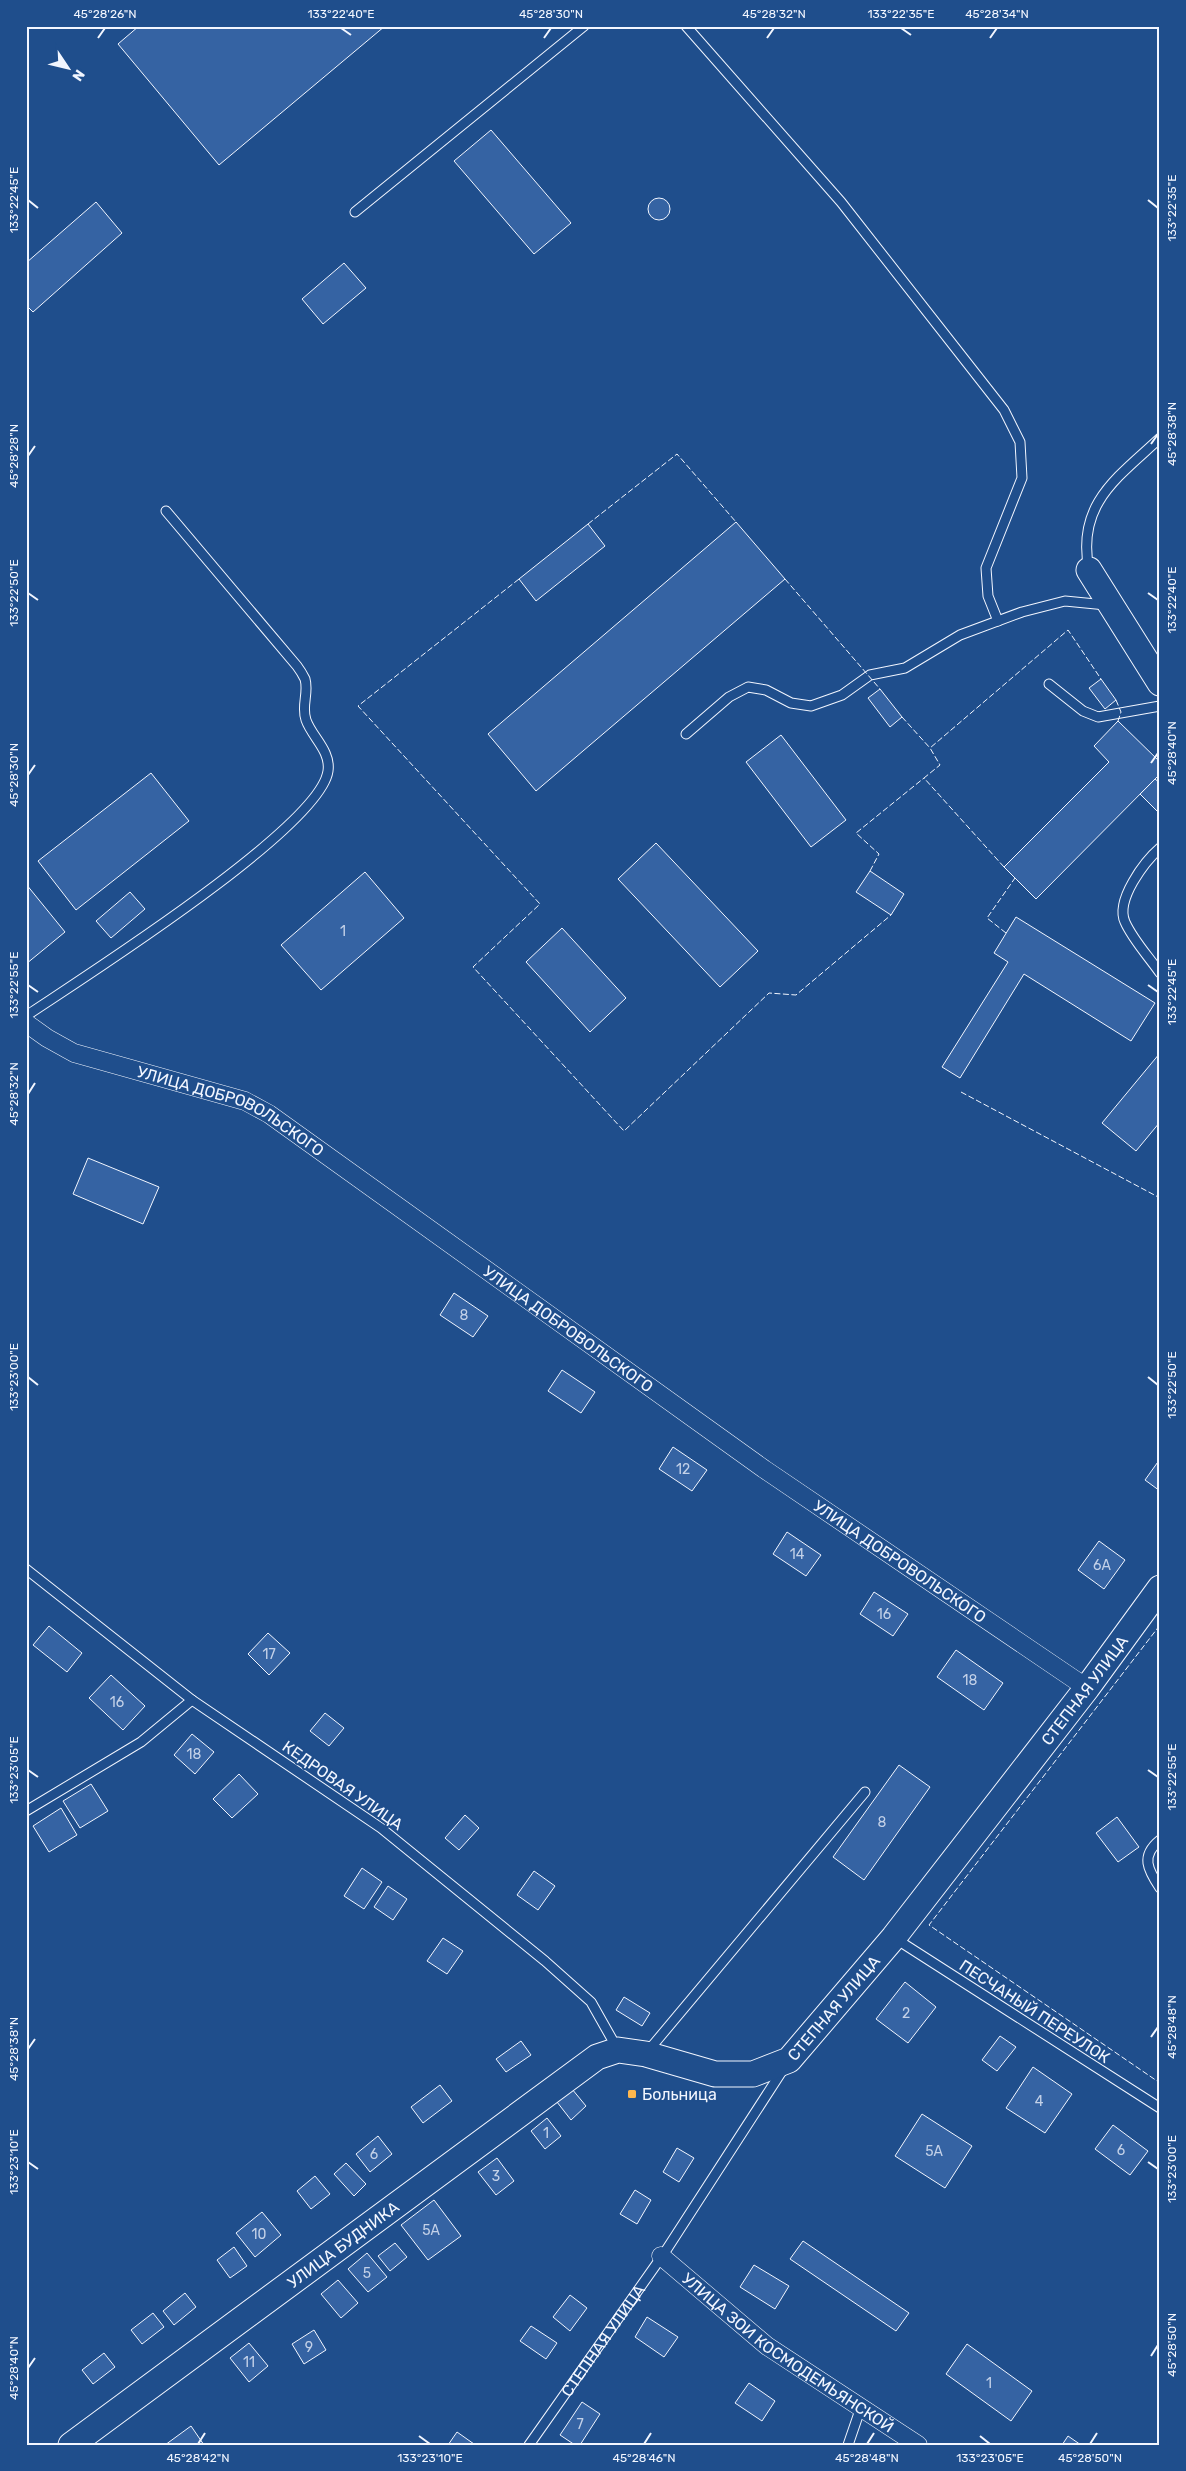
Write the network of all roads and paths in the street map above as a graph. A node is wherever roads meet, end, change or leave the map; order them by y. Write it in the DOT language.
graph roads {
  1 [pos="584,26"];
  2 [pos="686,26"];
  3 [pos="355,212"];
  4 [pos="1160,438"];
  5 [pos="166,511"];
  6 [pos="1090,570"];
  7 [pos="1112,605"];
  8 [pos="998,622"];
  9 [pos="1160,682"];
  10 [pos="1049,684"];
  11 [pos="1160,706"];
  12 [pos="686,734"];
  13 [pos="1160,848"];
  14 [pos="1160,973"];
  15 [pos="26,1016"];
  16 [pos="26,1023"];
  17 [pos="26,1569"];
  18 [pos="1160,1588"];
  19 [pos="1087,1688"];
  20 [pos="192,1700"];
  21 [pos="865,1792"];
  22 [pos="26,1811"];
  23 [pos="1160,1840"];
  24 [pos="1160,1888"];
  25 [pos="894,1937"];
  26 [pos="618,2050"];
  27 [pos="646,2054"];
  28 [pos="789,2060"];
  29 [pos="1160,2108"];
  30 [pos="662,2256"];
  31 [pos="861,2407"];
  32 [pos="71,2445"];
  33 [pos="529,2445"];
  34 [pos="848,2445"];
  35 [pos="918,2445"];
  1 -- 3 [label="lane"];
  2 -- 8 [label="lane"];
  4 -- 6 [label="lane"];
  5 -- 15 [label="lane"];
  6 -- 7 [label="street"];
  7 -- 8 [label="lane"];
  7 -- 9 [label="street"];
  8 -- 12 [label="lane"];
  10 -- 11 [label="lane"];
  13 -- 14 [label="lane"];
  16 -- 19 [label="street, УЛИЦА ДОБРОВОЛЬСКОГО"];
  17 -- 20 [label="lane, КЕДРОВАЯ УЛИЦА"];
  18 -- 19 [label="street, СТЕПНАЯ УЛИЦА"];
  19 -- 25 [label="street, СТЕПНАЯ УЛИЦА"];
  20 -- 22 [label="lane"];
  20 -- 26 [label="lane, КЕДРОВАЯ УЛИЦА"];
  21 -- 27 [label="lane"];
  23 -- 24 [label="lane"];
  25 -- 28 [label="street, СТЕПНАЯ УЛИЦА"];
  25 -- 29 [label="lane, ПЕСЧАНЫЙ ПЕРЕУЛОК"];
  26 -- 27 [label="street"];
  26 -- 32 [label="street, УЛИЦА БУДНИКА"];
  27 -- 28 [label="street"];
  28 -- 30 [label="lane, СТЕПНАЯ УЛИЦА"];
  30 -- 31 [label="street, УЛИЦА ЗОИ КОСМОДЕМЬЯНСКОЙ"];
  30 -- 33 [label="lane, СТЕПНАЯ УЛИЦА"];
  31 -- 34 [label="lane"];
  31 -- 35 [label="street, УЛИЦА ЗОИ КОСМОДЕМЬЯНСКОЙ"];
}
